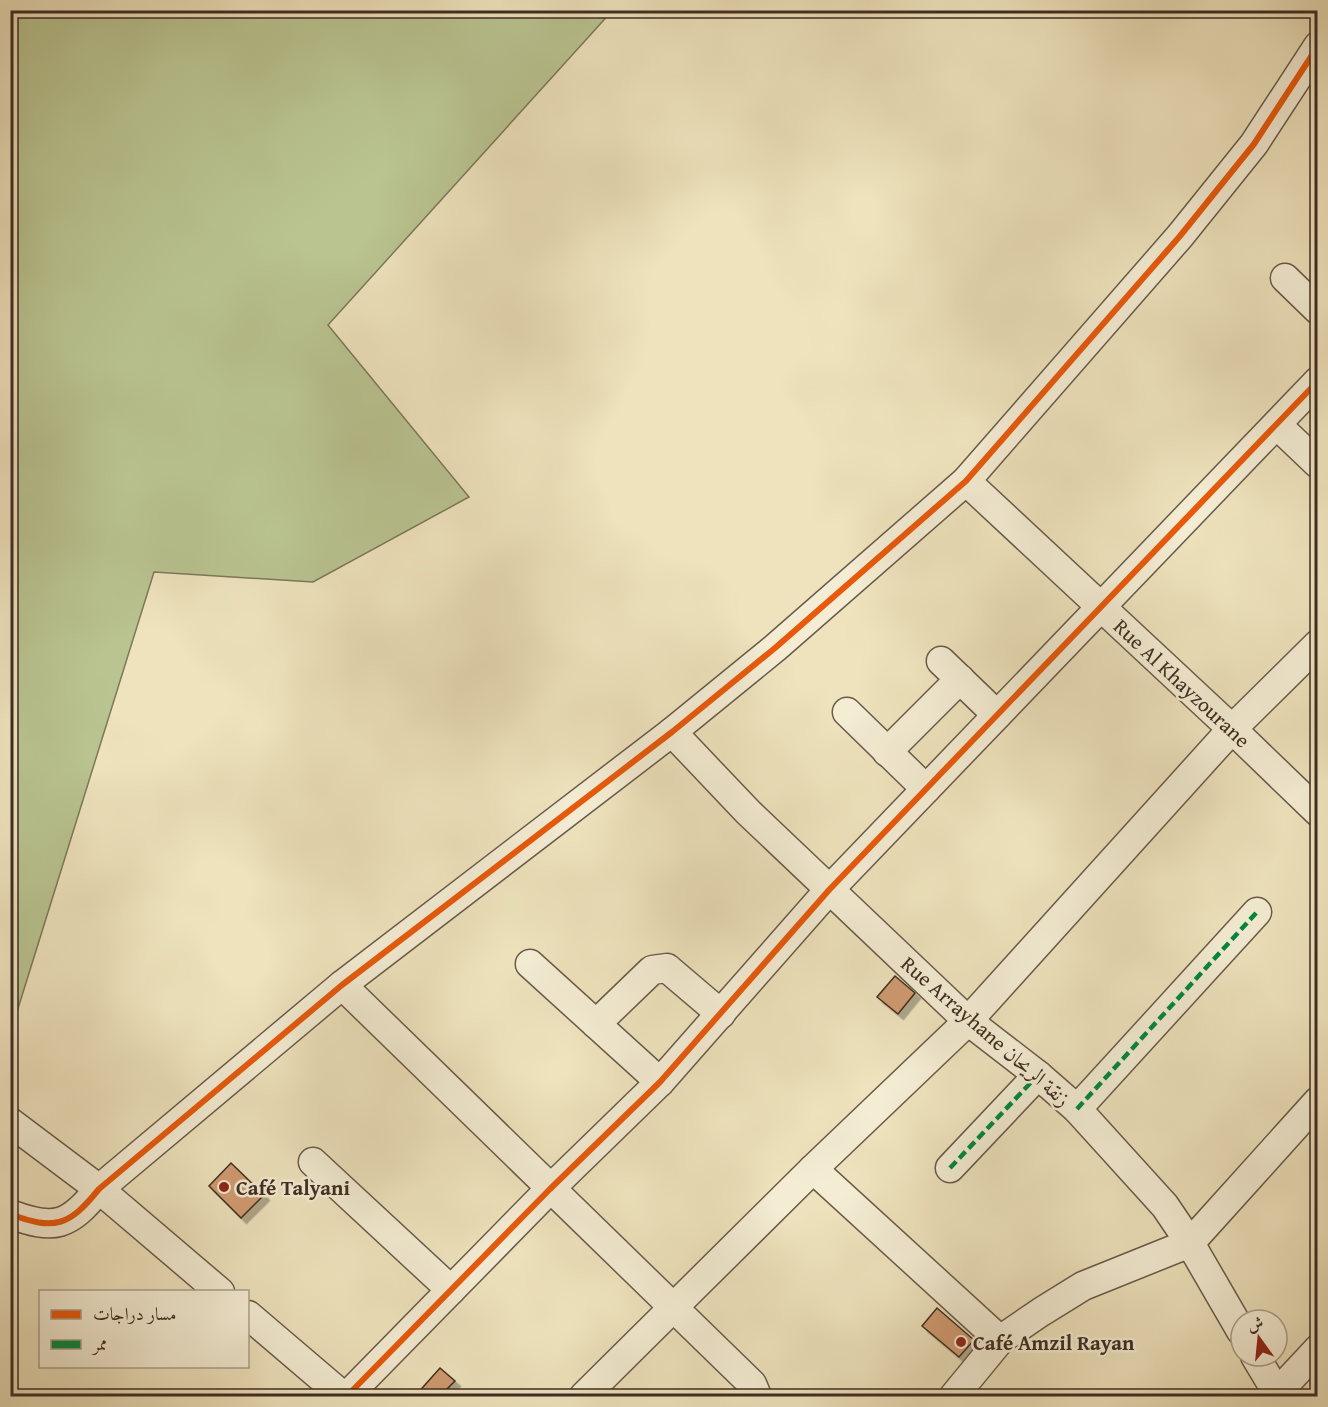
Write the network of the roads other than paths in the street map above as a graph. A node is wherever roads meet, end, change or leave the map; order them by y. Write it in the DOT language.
graph roads {
  1 [pos="1313,65"];
  2 [pos="1285,278"];
  3 [pos="1317,310"];
  4 [pos="1317,381"];
  5 [pos="1277,424"];
  6 [pos="1317,464"];
  7 [pos="966,481"];
  8 [pos="1101,606"];
  9 [pos="1317,644"];
  10 [pos="847,712"];
  11 [pos="997,715"];
  12 [pos="1233,729"];
  13 [pos="672,732"];
  14 [pos="887,752"];
  15 [pos="926,789"];
  16 [pos="1317,812"];
  17 [pos="829,890"];
  18 [pos="1257,912"];
  19 [pos="530,964"];
  20 [pos="342,985"];
  21 [pos="721,1014"];
  22 [pos="968,1021"];
  23 [pos="596,1024"];
  24 [pos="1038,1075"];
  25 [pos="660,1082"];
  26 [pos="1317,1101"];
  27 [pos="1077,1110"];
  28 [pos="10,1122"];
  29 [pos="313,1162"];
  30 [pos="950,1168"];
  31 [pos="813,1169"];
  32 [pos="99,1189"];
  33 [pos="550,1189"];
  34 [pos="10,1214"];
  35 [pos="1190,1243"];
  36 [pos="218,1290"];
  37 [pos="451,1290"];
  38 [pos="673,1307"];
  39 [pos="1229,1310"];
  40 [pos="249,1316"];
  41 [pos="1000,1340"];
  42 [pos="1317,1350"];
  43 [pos="1262,1368"];
  44 [pos="1278,1395"];
  45 [pos="345,1396"];
  46 [pos="584,1396"];
  47 [pos="757,1396"];
  48 [pos="954,1396"];
  1 -- 7 [label="street"];
  2 -- 3 [label="street"];
  4 -- 5 [label="street"];
  5 -- 6 [label="street"];
  5 -- 8 [label="street"];
  7 -- 8 [label="street, Rue Al Khayzourane"];
  7 -- 13 [label="street"];
  8 -- 11 [label="street"];
  8 -- 12 [label="street, Rue Al Khayzourane"];
  9 -- 12 [label="street"];
  10 -- 14 [label="street"];
  11 -- 14 [label="street"];
  11 -- 15 [label="street"];
  12 -- 16 [label="street, Rue Al Khayzourane"];
  12 -- 22 [label="street"];
  13 -- 17 [label="street, Rue Arrayhane زنقة الريحان"];
  13 -- 20 [label="street"];
  14 -- 15 [label="street"];
  15 -- 17 [label="street"];
  17 -- 21 [label="street"];
  17 -- 22 [label="street, Rue Arrayhane زنقة الريحان"];
  18 -- 27 [label="street"];
  19 -- 23 [label="street"];
  20 -- 32 [label="street"];
  20 -- 33 [label="street"];
  21 -- 23 [label="street"];
  21 -- 25 [label="street"];
  22 -- 24 [label="street, Rue Arrayhane زنقة الريحان"];
  22 -- 31 [label="street"];
  23 -- 25 [label="street"];
  24 -- 27 [label="street, Rue Arrayhane زنقة الريحان"];
  24 -- 30 [label="street"];
  25 -- 33 [label="street"];
  26 -- 35 [label="street"];
  27 -- 35 [label="street, Rue Arrayhane زنقة الريحان"];
  28 -- 32 [label="street"];
  29 -- 37 [label="street"];
  31 -- 38 [label="street"];
  31 -- 41 [label="street"];
  32 -- 34 [label="street"];
  32 -- 36 [label="street"];
  33 -- 37 [label="street"];
  33 -- 38 [label="street"];
  35 -- 39 [label="street, Rue Arrayhane زنقة الريحان"];
  35 -- 41 [label="street"];
  37 -- 45 [label="street"];
  38 -- 46 [label="street"];
  38 -- 47 [label="street"];
  40 -- 45 [label="street"];
  41 -- 48 [label="street"];
  42 -- 44 [label="street"];
  43 -- 44 [label="street"];
}
